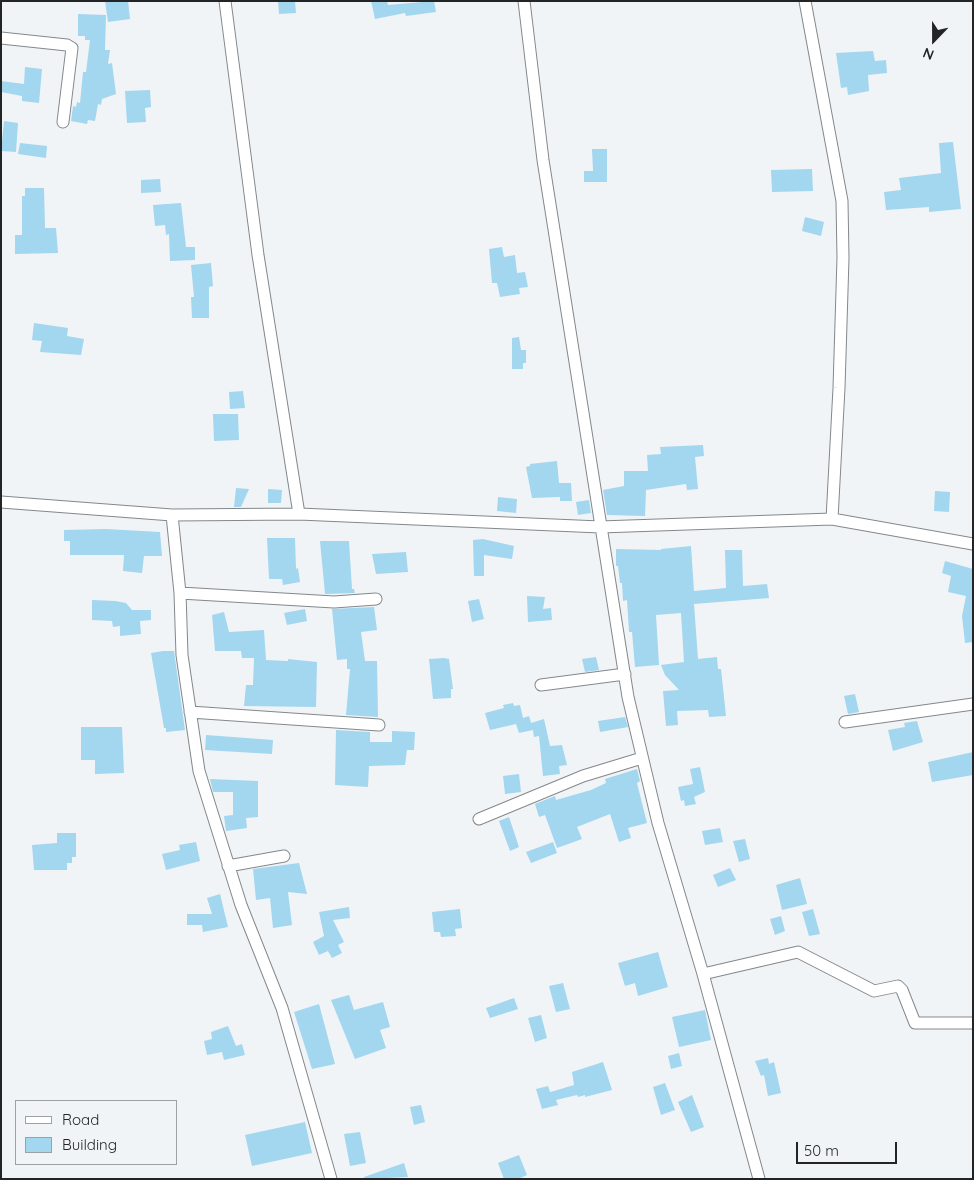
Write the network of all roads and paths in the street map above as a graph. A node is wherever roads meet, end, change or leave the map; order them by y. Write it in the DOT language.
graph roads {
  1 [pos="225,1"];
  2 [pos="524,1"];
  3 [pos="805,1"];
  4 [pos="1,38"];
  5 [pos="64,122"];
  6 [pos="1,502"];
  7 [pos="299,514"];
  8 [pos="172,515"];
  9 [pos="832,519"];
  10 [pos="600,527"];
  11 [pos="973,544"];
  12 [pos="180,593"];
  13 [pos="376,599"];
  14 [pos="625,674"];
  15 [pos="541,685"];
  16 [pos="973,704"];
  17 [pos="190,712"];
  18 [pos="845,722"];
  19 [pos="379,725"];
  20 [pos="642,758"];
  21 [pos="478,819"];
  22 [pos="284,856"];
  23 [pos="228,866"];
  24 [pos="703,974"];
  25 [pos="973,1023"];
  26 [pos="331,1179"];
  27 [pos="760,1179"];
  1 -- 7 [label="street"];
  2 -- 10 [label="street"];
  3 -- 9 [label="street"];
  4 -- 5 [label="street"];
  6 -- 8 [label="street"];
  7 -- 8 [label="street"];
  7 -- 10 [label="street"];
  8 -- 12 [label="street"];
  9 -- 10 [label="street"];
  9 -- 11 [label="street"];
  10 -- 14 [label="street"];
  12 -- 13 [label="street"];
  12 -- 17 [label="street"];
  14 -- 15 [label="street"];
  14 -- 20 [label="street"];
  16 -- 18 [label="street"];
  17 -- 19 [label="street"];
  17 -- 23 [label="street"];
  20 -- 21 [label="street"];
  20 -- 24 [label="street"];
  22 -- 23 [label="street"];
  23 -- 26 [label="street"];
  24 -- 25 [label="street"];
  24 -- 27 [label="street"];
}
